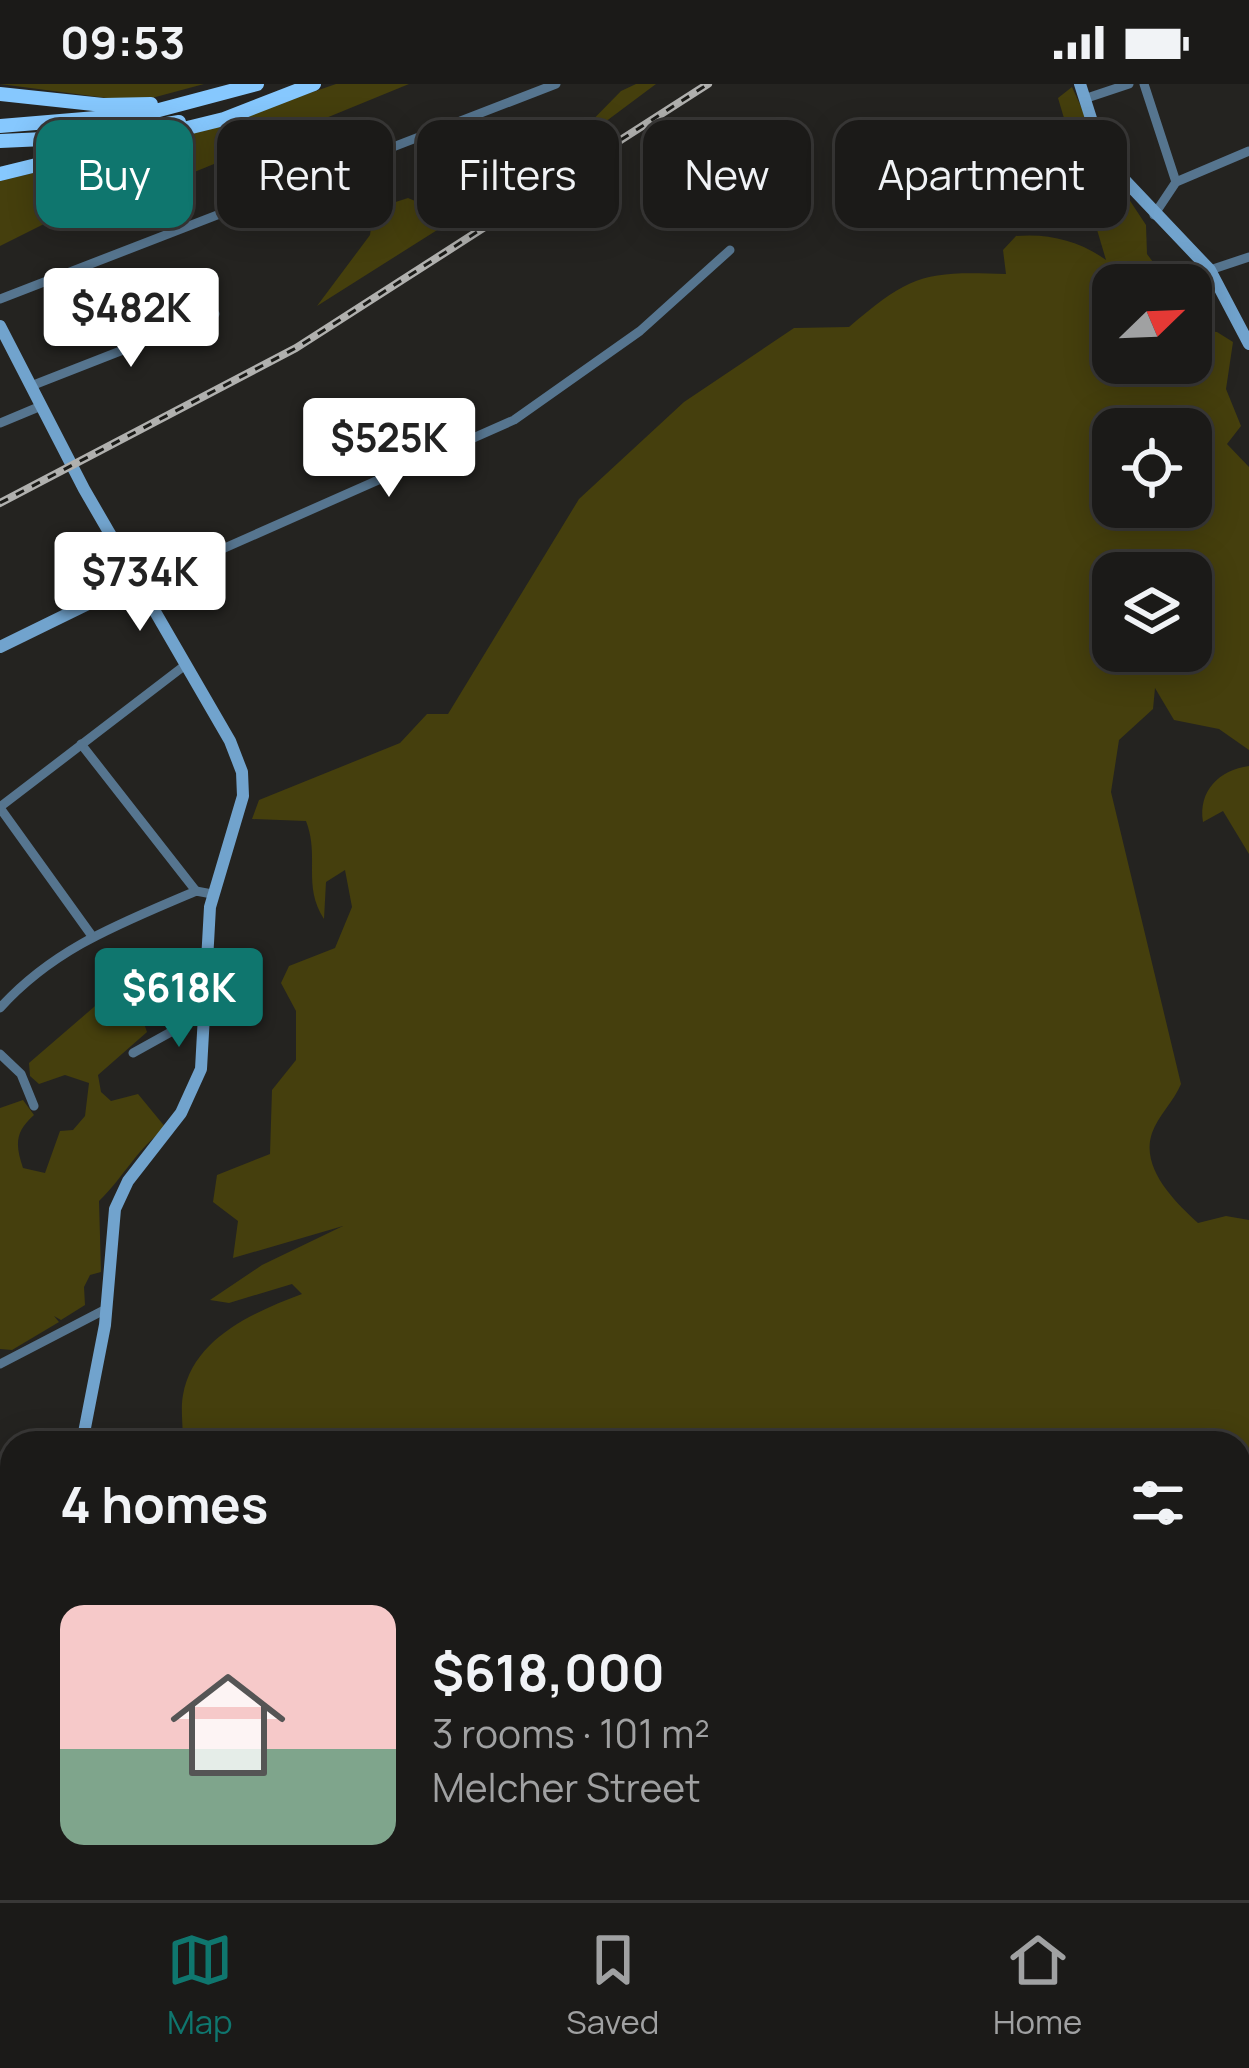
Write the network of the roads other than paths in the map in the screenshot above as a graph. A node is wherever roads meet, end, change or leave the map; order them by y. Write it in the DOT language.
graph roads {
  1 [pos="257,84"];
  2 [pos="303,84"];
  3 [pos="314,84"];
  4 [pos="556,84"];
  5 [pos="1129,84"];
  6 [pos="1144,84"];
  7 [pos="1082,91"];
  8 [pos="0,94"];
  9 [pos="227,94"];
  10 [pos="0,126"];
  11 [pos="0,141"];
  12 [pos="1249,152"];
  13 [pos="0,174"];
  14 [pos="1176,182"];
  15 [pos="1154,215"];
  16 [pos="730,250"];
  17 [pos="1249,257"];
  18 [pos="1204,264"];
  19 [pos="1212,269"];
  20 [pos="1212,274"];
  21 [pos="0,299"];
  22 [pos="215,314"];
  23 [pos="0,326"];
  24 [pos="1249,344"];
  25 [pos="31,386"];
  26 [pos="41,406"];
  27 [pos="0,423"];
  28 [pos="106,528"];
  29 [pos="137,580"];
  30 [pos="99,596"];
  31 [pos="0,647"];
  32 [pos="184,666"];
  33 [pos="81,744"];
  34 [pos="0,808"];
  35 [pos="196,891"];
  36 [pos="212,894"];
  37 [pos="92,936"];
  38 [pos="0,1007"];
  39 [pos="206,1013"];
  40 [pos="133,1053"];
  41 [pos="0,1054"];
  42 [pos="34,1106"];
  43 [pos="106,1309"];
  44 [pos="0,1364"];
  45 [pos="84,1431"];
  1 -- 9 [label="main road"];
  2 -- 11 [label="main road"];
  3 -- 13 [label="main road"];
  4 -- 21 [label="street"];
  5 -- 7 [label="street"];
  6 -- 14 [label="street"];
  7 -- 15 [label="street"];
  8 -- 9 [label="main road"];
  9 -- 10 [label="main road"];
  12 -- 14 [label="street"];
  14 -- 15 [label="street"];
  15 -- 18 [label="street"];
  16 -- 29 [label="street"];
  17 -- 19 [label="street"];
  20 -- 24 [label="street"];
  22 -- 25 [label="street"];
  23 -- 25 [label="street"];
  25 -- 26 [label="street"];
  26 -- 27 [label="street"];
  26 -- 28 [label="street"];
  28 -- 29 [label="street"];
  28 -- 30 [label="street"];
  29 -- 30 [label="street"];
  29 -- 32 [label="street"];
  30 -- 31 [label="street"];
  32 -- 33 [label="street"];
  32 -- 36 [label="street"];
  33 -- 34 [label="street"];
  33 -- 35 [label="street"];
  34 -- 37 [label="street"];
  35 -- 36 [label="street"];
  35 -- 37 [label="street"];
  36 -- 39 [label="street"];
  37 -- 38 [label="street"];
  39 -- 40 [label="street"];
  39 -- 43 [label="street"];
  41 -- 42 [label="street"];
  43 -- 44 [label="street"];
  43 -- 45 [label="street"];
}
